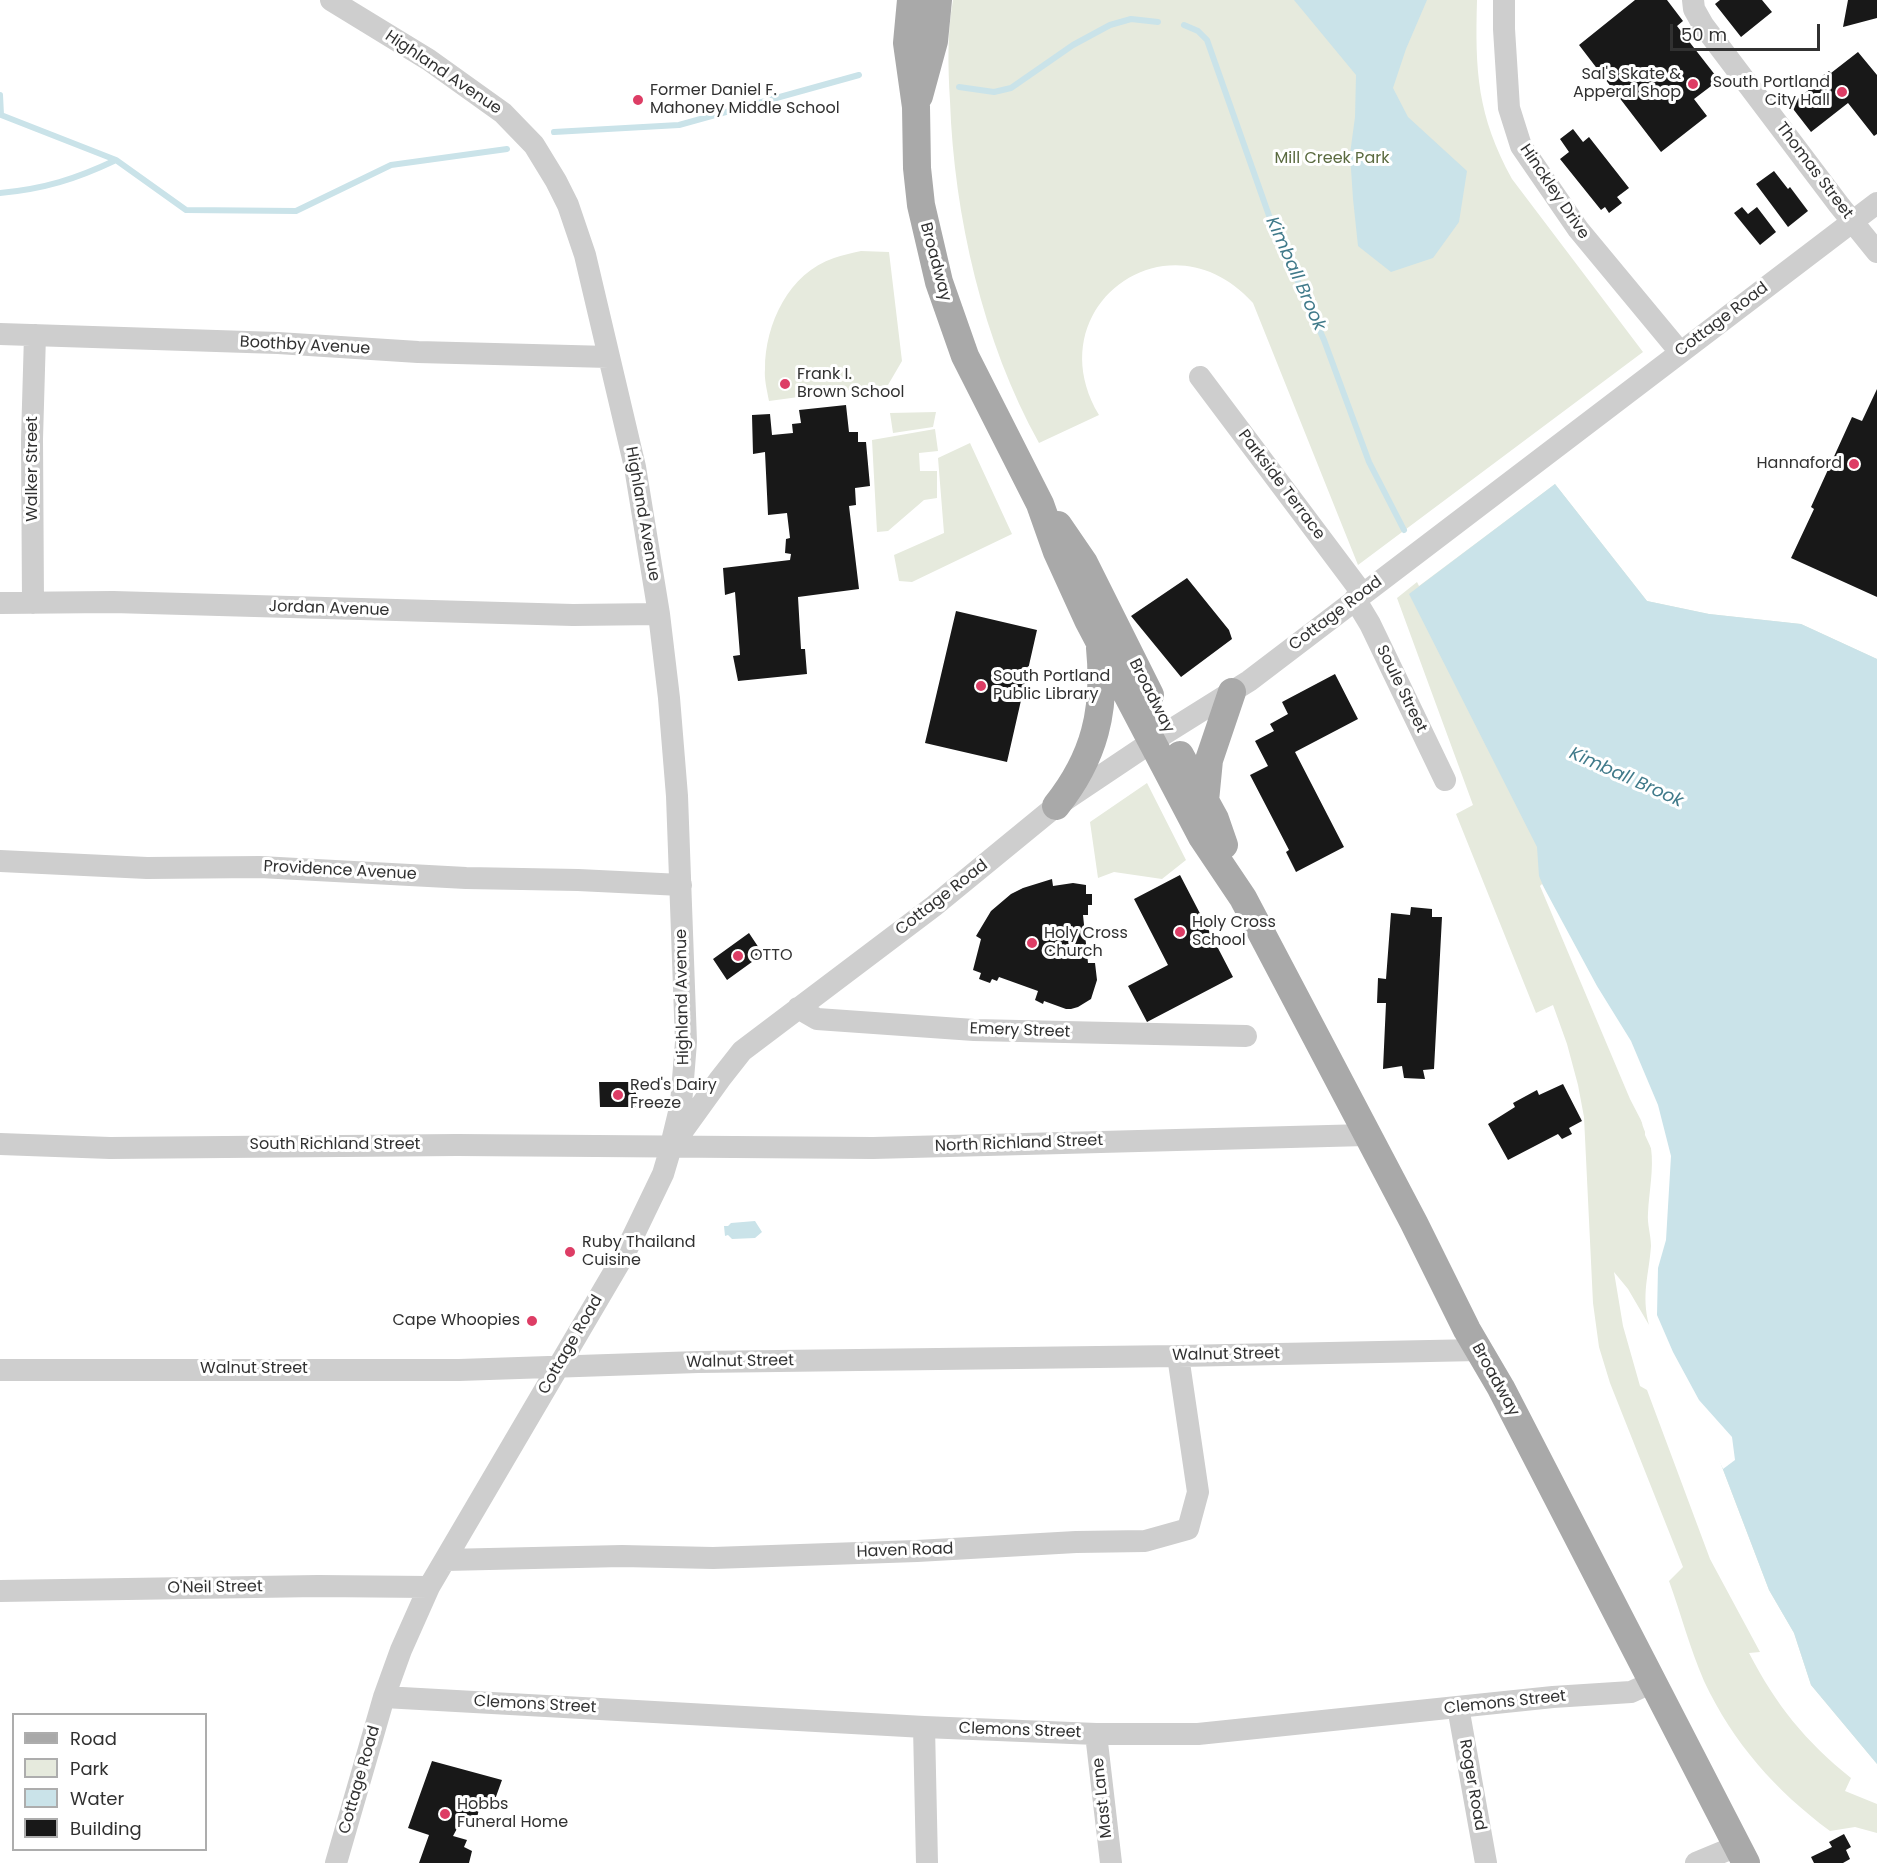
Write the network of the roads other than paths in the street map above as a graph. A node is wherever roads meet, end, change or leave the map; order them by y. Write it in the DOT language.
graph roads {
  1 [pos="331,0"];
  2 [pos="911,0"];
  3 [pos="938,0"];
  4 [pos="1504,0"];
  5 [pos="1693,0"];
  6 [pos="916,107"];
  7 [pos="1877,202"];
  8 [pos="1852,221"];
  9 [pos="1877,252"];
  10 [pos="0,334"];
  11 [pos="35,335"];
  12 [pos="1680,352"];
  13 [pos="609,357"];
  14 [pos="1200,377"];
  15 [pos="1040,504"];
  16 [pos="1359,596"];
  17 [pos="0,603"];
  18 [pos="33,603"];
  19 [pos="659,614"];
  20 [pos="1100,643"];
  21 [pos="1232,692"];
  22 [pos="1161,736"];
  23 [pos="1445,780"];
  24 [pos="1205,801"];
  25 [pos="1056,806"];
  26 [pos="0,861"];
  27 [pos="681,885"];
  28 [pos="1243,898"];
  29 [pos="798,1008"];
  30 [pos="1246,1036"];
  31 [pos="1366,1135"];
  32 [pos="0,1144"];
  33 [pos="671,1147"];
  34 [pos="1480,1350"];
  35 [pos="1178,1356"];
  36 [pos="558,1368"];
  37 [pos="0,1370"];
  38 [pos="445,1560"];
  39 [pos="429,1587"];
  40 [pos="0,1591"];
  41 [pos="1653,1682"];
  42 [pos="384,1697"];
  43 [pos="1458,1707"];
  44 [pos="924,1727"];
  45 [pos="1096,1734"];
  46 [pos="1742,1854"];
  47 [pos="336,1863"];
  48 [pos="927,1863"];
  49 [pos="1110,1863"];
  50 [pos="1486,1863"];
  51 [pos="1696,1863"];
  1 -- 13 [label="street, Highland Avenue"];
  2 -- 6 [label="main road, Broadway"];
  3 -- 6 [label="main road, Broadway"];
  4 -- 12 [label="street, Hinckley Drive"];
  5 -- 8 [label="street, Thomas Street"];
  6 -- 15 [label="main road, Broadway"];
  7 -- 8 [label="street, Cottage Road"];
  8 -- 9 [label="street, Thomas Street"];
  8 -- 12 [label="street, Cottage Road"];
  10 -- 11 [label="street, Boothby Avenue"];
  11 -- 13 [label="street, Boothby Avenue"];
  11 -- 18 [label="street, Walker Street"];
  12 -- 16 [label="street, Cottage Road"];
  13 -- 19 [label="street, Highland Avenue"];
  14 -- 16 [label="street, Parkside Terrace"];
  15 -- 20 [label="main road, Broadway"];
  15 -- 22 [label="main road, Broadway"];
  16 -- 21 [label="street, Cottage Road"];
  16 -- 23 [label="street, Soule Street"];
  17 -- 18 [label="street, Jordan Avenue"];
  18 -- 19 [label="street, Jordan Avenue"];
  19 -- 27 [label="street, Highland Avenue"];
  20 -- 22 [label="main road, Broadway"];
  20 -- 25 [label="main road"];
  21 -- 22 [label="street, Cottage Road"];
  21 -- 24 [label="main road"];
  22 -- 24 [label="main road, Broadway"];
  22 -- 25 [label="street, Cottage Road"];
  22 -- 28 [label="main road, Broadway"];
  24 -- 28 [label="main road, Broadway"];
  25 -- 29 [label="street, Cottage Road"];
  26 -- 27 [label="street, Providence Avenue"];
  27 -- 33 [label="street, Highland Avenue"];
  28 -- 31 [label="main road, Broadway"];
  29 -- 30 [label="street, Emery Street"];
  29 -- 33 [label="street, Cottage Road"];
  31 -- 33 [label="street, North Richland Street"];
  31 -- 34 [label="main road, Broadway"];
  32 -- 33 [label="street, South Richland Street"];
  33 -- 36 [label="street, Cottage Road"];
  34 -- 35 [label="street, Walnut Street"];
  34 -- 41 [label="main road, Broadway"];
  35 -- 36 [label="street, Walnut Street"];
  35 -- 38 [label="street, Haven Road"];
  36 -- 37 [label="street, Walnut Street"];
  36 -- 38 [label="street, Cottage Road"];
  38 -- 39 [label="street, Cottage Road"];
  39 -- 40 [label="street, O'Neil Street"];
  39 -- 42 [label="street, Cottage Road"];
  41 -- 43 [label="street, Clemons Street"];
  41 -- 46 [label="main road, Broadway"];
  42 -- 44 [label="street, Clemons Street"];
  42 -- 47 [label="street, Cottage Road"];
  43 -- 45 [label="street, Clemons Street"];
  43 -- 50 [label="street, Roger Road"];
  44 -- 45 [label="street, Clemons Street"];
  44 -- 48 [label="street"];
  45 -- 49 [label="street, Mast Lane"];
  46 -- 51 [label="street"];
}
